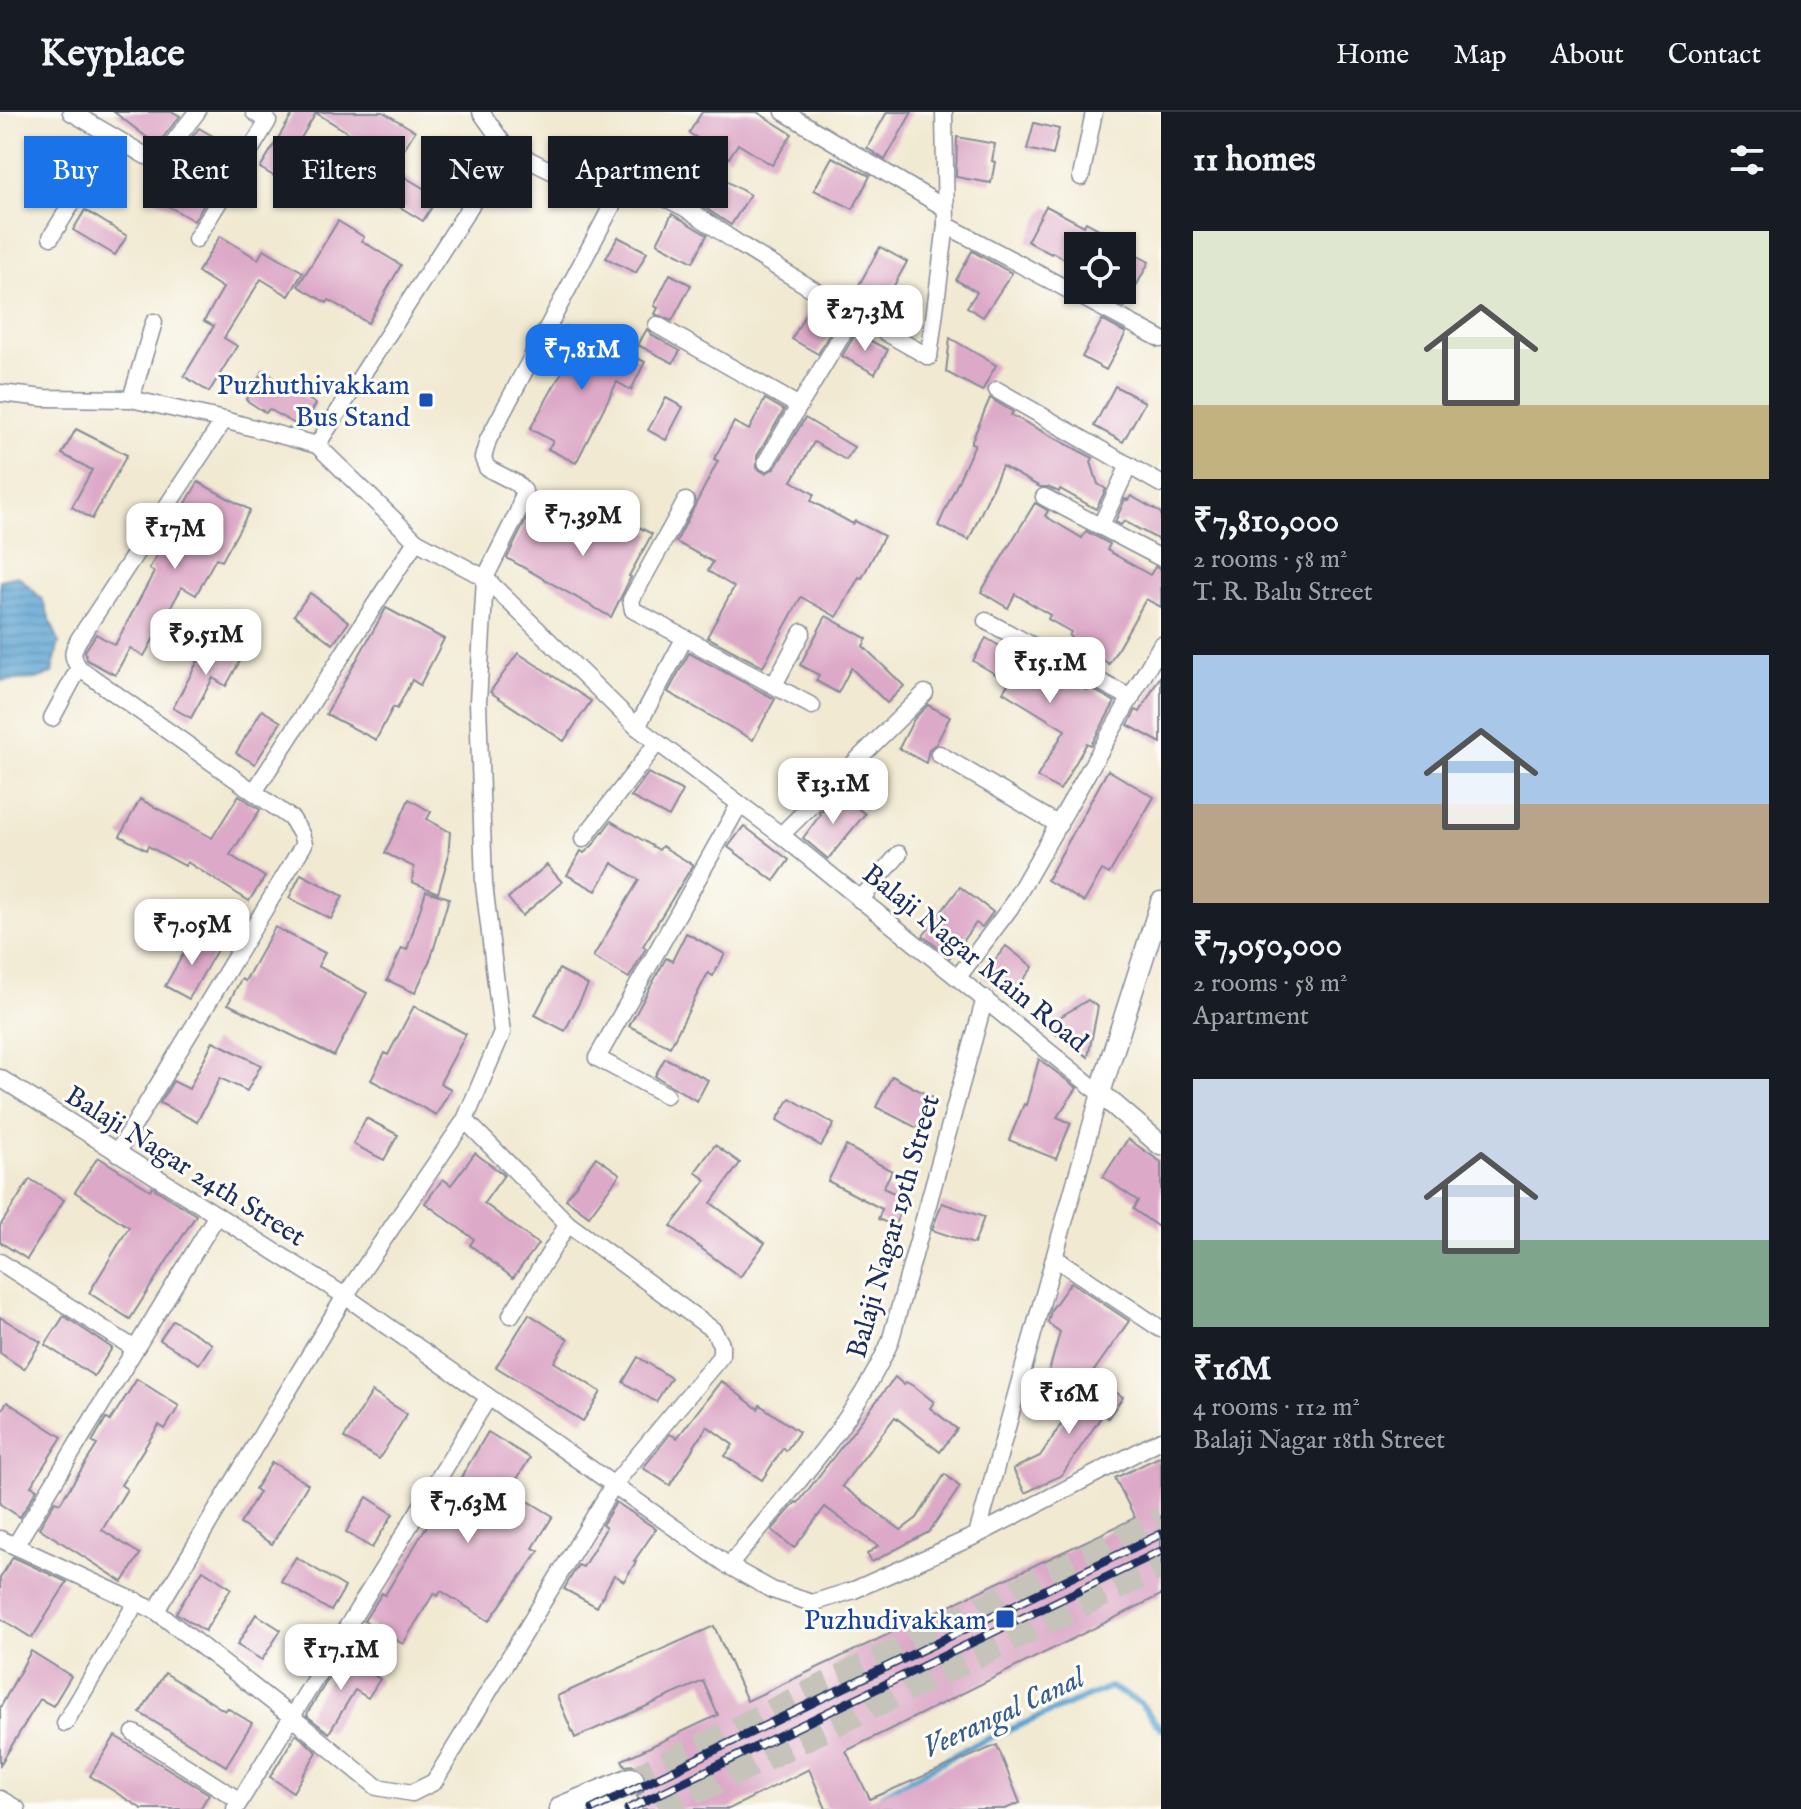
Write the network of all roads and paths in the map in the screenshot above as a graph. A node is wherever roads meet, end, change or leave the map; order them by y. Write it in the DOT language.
graph roads {
  1 [pos="71,112"];
  2 [pos="197,112"];
  3 [pos="254,112"];
  4 [pos="481,112"];
  5 [pos="784,112"];
  6 [pos="944,112"];
  7 [pos="1094,112"];
  8 [pos="109,136"];
  9 [pos="498,136"];
  10 [pos="127,146"];
  11 [pos="532,161"];
  12 [pos="1081,177"];
  13 [pos="69,208"];
  14 [pos="469,208"];
  15 [pos="683,208"];
  16 [pos="946,217"];
  17 [pos="51,237"];
  18 [pos="196,239"];
  19 [pos="854,315"];
  20 [pos="154,322"];
  21 [pos="657,325"];
  22 [pos="1161,339"];
  23 [pos="997,390"];
  24 [pos="0,393"];
  25 [pos="131,399"];
  26 [pos="799,406"];
  27 [pos="224,420"];
  28 [pos="317,445"];
  29 [pos="766,462"];
  30 [pos="1129,465"];
  31 [pos="1161,484"];
  32 [pos="1044,497"];
  33 [pos="686,501"];
  34 [pos="1101,525"];
  35 [pos="416,541"];
  36 [pos="1161,558"];
  37 [pos="485,578"];
  38 [pos="986,621"];
  39 [pos="802,632"];
  40 [pos="684,639"];
  41 [pos="1161,645"];
  42 [pos="79,668"];
  43 [pos="774,685"];
  44 [pos="925,693"];
  45 [pos="1131,698"];
  46 [pos="812,706"];
  47 [pos="52,718"];
  48 [pos="637,727"];
  49 [pos="657,743"];
  50 [pos="939,754"];
  51 [pos="254,792"];
  52 [pos="739,805"];
  53 [pos="1059,825"];
  54 [pos="781,835"];
  55 [pos="583,839"];
  56 [pos="899,854"];
  57 [pos="860,900"];
  58 [pos="1161,902"];
  59 [pos="958,977"];
  60 [pos="985,998"];
  61 [pos="0,1078"];
  62 [pos="1100,1093"];
  63 [pos="666,1095"];
  64 [pos="465,1120"];
  65 [pos="1161,1145"];
  66 [pos="117,1153"];
  67 [pos="217,1215"];
  68 [pos="568,1224"];
  69 [pos="1055,1258"];
  70 [pos="3,1269"];
  71 [pos="345,1296"];
  72 [pos="511,1315"];
  73 [pos="1161,1329"];
  74 [pos="135,1349"];
  75 [pos="488,1398"];
  76 [pos="1161,1440"];
  77 [pos="614,1484"];
  78 [pos="977,1535"];
  79 [pos="8,1542"];
  80 [pos="729,1566"];
  81 [pos="137,1601"];
  82 [pos="156,1611"];
  83 [pos="292,1717"];
  84 [pos="65,1723"];
  85 [pos="134,1733"];
  86 [pos="631,1781"];
  87 [pos="0,1799"];
  88 [pos="238,1805"];
  89 [pos="17,1809"];
  90 [pos="563,1809"];
  1 -- 8 [label="street"];
  2 -- 10 [label="street"];
  3 -- 18 [label="street"];
  4 -- 9 [label="street"];
  5 -- 16 [label="street"];
  6 -- 16 [label="street"];
  7 -- 12 [label="street"];
  11 -- 37 [label="street"];
  13 -- 17 [label="street"];
  14 -- 28 [label="street"];
  15 -- 19 [label="street"];
  16 -- 19 [label="street"];
  16 -- 22 [label="street"];
  19 -- 26 [label="street"];
  20 -- 25 [label="street"];
  21 -- 26 [label="street"];
  23 -- 30 [label="street"];
  24 -- 25 [label="street"];
  25 -- 27 [label="street"];
  26 -- 29 [label="street"];
  27 -- 28 [label="street"];
  27 -- 42 [label="street"];
  28 -- 35 [label="street, Balaji Nagar Main Road"];
  30 -- 31 [label="street"];
  30 -- 34 [label="street"];
  32 -- 34 [label="street"];
  33 -- 40 [label="street"];
  34 -- 36 [label="street"];
  35 -- 37 [label="street, Balaji Nagar Main Road"];
  35 -- 51 [label="street"];
  37 -- 48 [label="street, Balaji Nagar Main Road"];
  37 -- 64 [label="street"];
  38 -- 45 [label="street"];
  39 -- 43 [label="street"];
  40 -- 43 [label="street"];
  40 -- 48 [label="street"];
  41 -- 45 [label="street"];
  42 -- 47 [label="street"];
  42 -- 51 [label="street"];
  43 -- 46 [label="street"];
  44 -- 54 [label="street"];
  45 -- 53 [label="street"];
  48 -- 49 [label="street, Balaji Nagar Main Road"];
  49 -- 52 [label="street, Balaji Nagar Main Road"];
  49 -- 55 [label="street"];
  50 -- 53 [label="street"];
  51 -- 66 [label="street"];
  52 -- 54 [label="street, Balaji Nagar Main Road"];
  52 -- 63 [label="street"];
  53 -- 59 [label="street"];
  54 -- 57 [label="street, Balaji Nagar Main Road"];
  56 -- 57 [label="street"];
  57 -- 59 [label="street, Balaji Nagar Main Road"];
  58 -- 62 [label="street"];
  59 -- 60 [label="street, Balaji Nagar Main Road"];
  60 -- 62 [label="street, Balaji Nagar Main Road"];
  60 -- 80 [label="street, Balaji Nagar 19th Street"];
  61 -- 66 [label="street, Balaji Nagar 24th Street"];
  62 -- 65 [label="street, Balaji Nagar Main Road"];
  62 -- 69 [label="street"];
  64 -- 68 [label="street"];
  64 -- 71 [label="street"];
  66 -- 67 [label="street, Balaji Nagar 24th Street"];
  67 -- 71 [label="street, Balaji Nagar 24th Street"];
  67 -- 74 [label="street"];
  68 -- 72 [label="street"];
  68 -- 77 [label="street"];
  69 -- 73 [label="street"];
  69 -- 78 [label="street"];
  70 -- 74 [label="street"];
  71 -- 75 [label="street, Balaji Nagar 24th Street"];
  71 -- 82 [label="street"];
  74 -- 79 [label="street"];
  75 -- 77 [label="street, Balaji Nagar 24th Street"];
  75 -- 83 [label="street"];
  76 -- 78 [label="street, Balaji Nagar 24th Street"];
  77 -- 80 [label="street, Balaji Nagar 24th Street"];
  77 -- 83 [label="street"];
  78 -- 80 [label="street, Balaji Nagar 24th Street"];
  79 -- 81 [label="street"];
  81 -- 82 [label="street"];
  81 -- 84 [label="street"];
  82 -- 83 [label="street"];
  83 -- 88 [label="street"];
  85 -- 88 [label="street"];
  86 -- 90 [label="main road"];
  87 -- 89 [label="street"];
}
